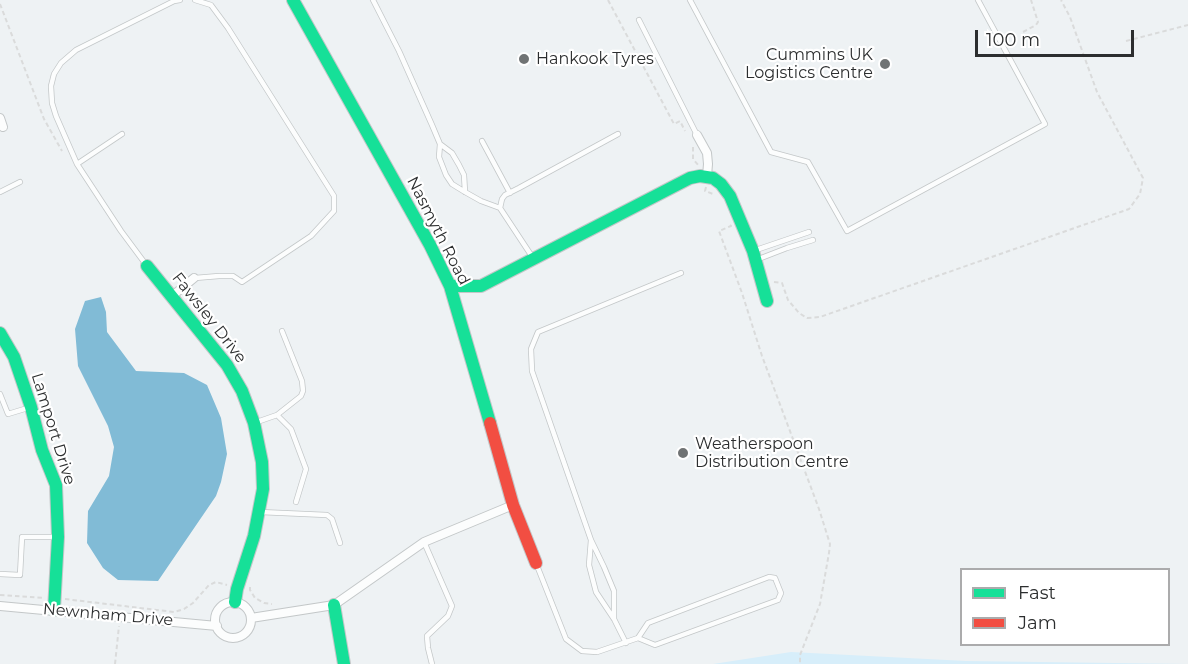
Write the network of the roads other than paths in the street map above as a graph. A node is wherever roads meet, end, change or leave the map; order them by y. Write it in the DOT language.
graph roads {
  1 [pos="180,0"];
  2 [pos="195,0"];
  3 [pos="292,0"];
  4 [pos="373,0"];
  5 [pos="690,0"];
  6 [pos="978,0"];
  7 [pos="639,20"];
  8 [pos="122,134"];
  9 [pos="618,134"];
  10 [pos="692,135"];
  11 [pos="482,141"];
  12 [pos="440,144"];
  13 [pos="77,164"];
  14 [pos="707,176"];
  15 [pos="20,182"];
  16 [pos="0,192"];
  17 [pos="465,192"];
  18 [pos="510,193"];
  19 [pos="500,208"];
  20 [pos="809,232"];
  21 [pos="813,240"];
  22 [pos="754,256"];
  23 [pos="534,260"];
  24 [pos="147,266"];
  25 [pos="681,273"];
  26 [pos="194,278"];
  27 [pos="450,286"];
  28 [pos="171,297"];
  29 [pos="767,301"];
  30 [pos="282,331"];
  31 [pos="0,333"];
  32 [pos="0,394"];
  33 [pos="31,407"];
  34 [pos="277,415"];
  35 [pos="254,423"];
  36 [pos="296,502"];
  37 [pos="513,505"];
  38 [pos="260,512"];
  39 [pos="58,537"];
  40 [pos="591,540"];
  41 [pos="424,542"];
  42 [pos="340,543"];
  43 [pos="536,563"];
  44 [pos="0,574"];
  45 [pos="235,602"];
  46 [pos="54,604"];
  47 [pos="334,605"];
  48 [pos="0,606"];
  49 [pos="251,618"];
  50 [pos="614,619"];
  51 [pos="217,626"];
  52 [pos="639,638"];
  53 [pos="626,643"];
  54 [pos="344,664"];
  55 [pos="432,664"];
  1 -- 13 [label="lane"];
  2 -- 26 [label="lane"];
  3 -- 27 [label="street, Nasmyth Road"];
  4 -- 12 [label="lane"];
  5 -- 6 [label="lane"];
  7 -- 10 [label="lane"];
  8 -- 13 [label="lane"];
  9 -- 18 [label="lane"];
  10 -- 14 [label="street"];
  11 -- 18 [label="lane"];
  12 -- 17 [label="lane"];
  12 -- 17 [label="lane"];
  13 -- 24 [label="lane"];
  14 -- 22 [label="street"];
  14 -- 23 [label="street"];
  15 -- 16 [label="lane"];
  17 -- 19 [label="lane"];
  18 -- 19 [label="lane"];
  19 -- 23 [label="lane"];
  20 -- 22 [label="lane"];
  21 -- 22 [label="lane"];
  22 -- 29 [label="street"];
  23 -- 27 [label="street"];
  24 -- 28 [label="street, Fawsley Drive"];
  25 -- 40 [label="lane"];
  26 -- 28 [label="street"];
  27 -- 37 [label="street, Nasmyth Road"];
  28 -- 35 [label="street, Fawsley Drive"];
  30 -- 34 [label="lane"];
  31 -- 33 [label="street, Lamport Drive"];
  32 -- 33 [label="lane"];
  33 -- 39 [label="street, Lamport Drive"];
  34 -- 35 [label="lane"];
  34 -- 36 [label="lane"];
  35 -- 38 [label="street, Fawsley Drive"];
  37 -- 41 [label="street"];
  37 -- 43 [label="street, Nasmyth Road"];
  38 -- 42 [label="lane"];
  38 -- 45 [label="street, Fawsley Drive"];
  39 -- 44 [label="lane"];
  39 -- 46 [label="street, Lamport Drive"];
  40 -- 50 [label="lane"];
  40 -- 50 [label="lane"];
  41 -- 47 [label="street"];
  41 -- 55 [label="lane"];
  43 -- 53 [label="lane"];
  45 -- 49 [label="street"];
  45 -- 51 [label="street"];
  46 -- 48 [label="street, Newnham Drive"];
  46 -- 51 [label="street, Newnham Drive"];
  47 -- 49 [label="street"];
  47 -- 54 [label="street"];
  49 -- 51 [label="street"];
  50 -- 53 [label="lane"];
  52 -- 52 [label="lane"];
  52 -- 53 [label="lane"];
}
